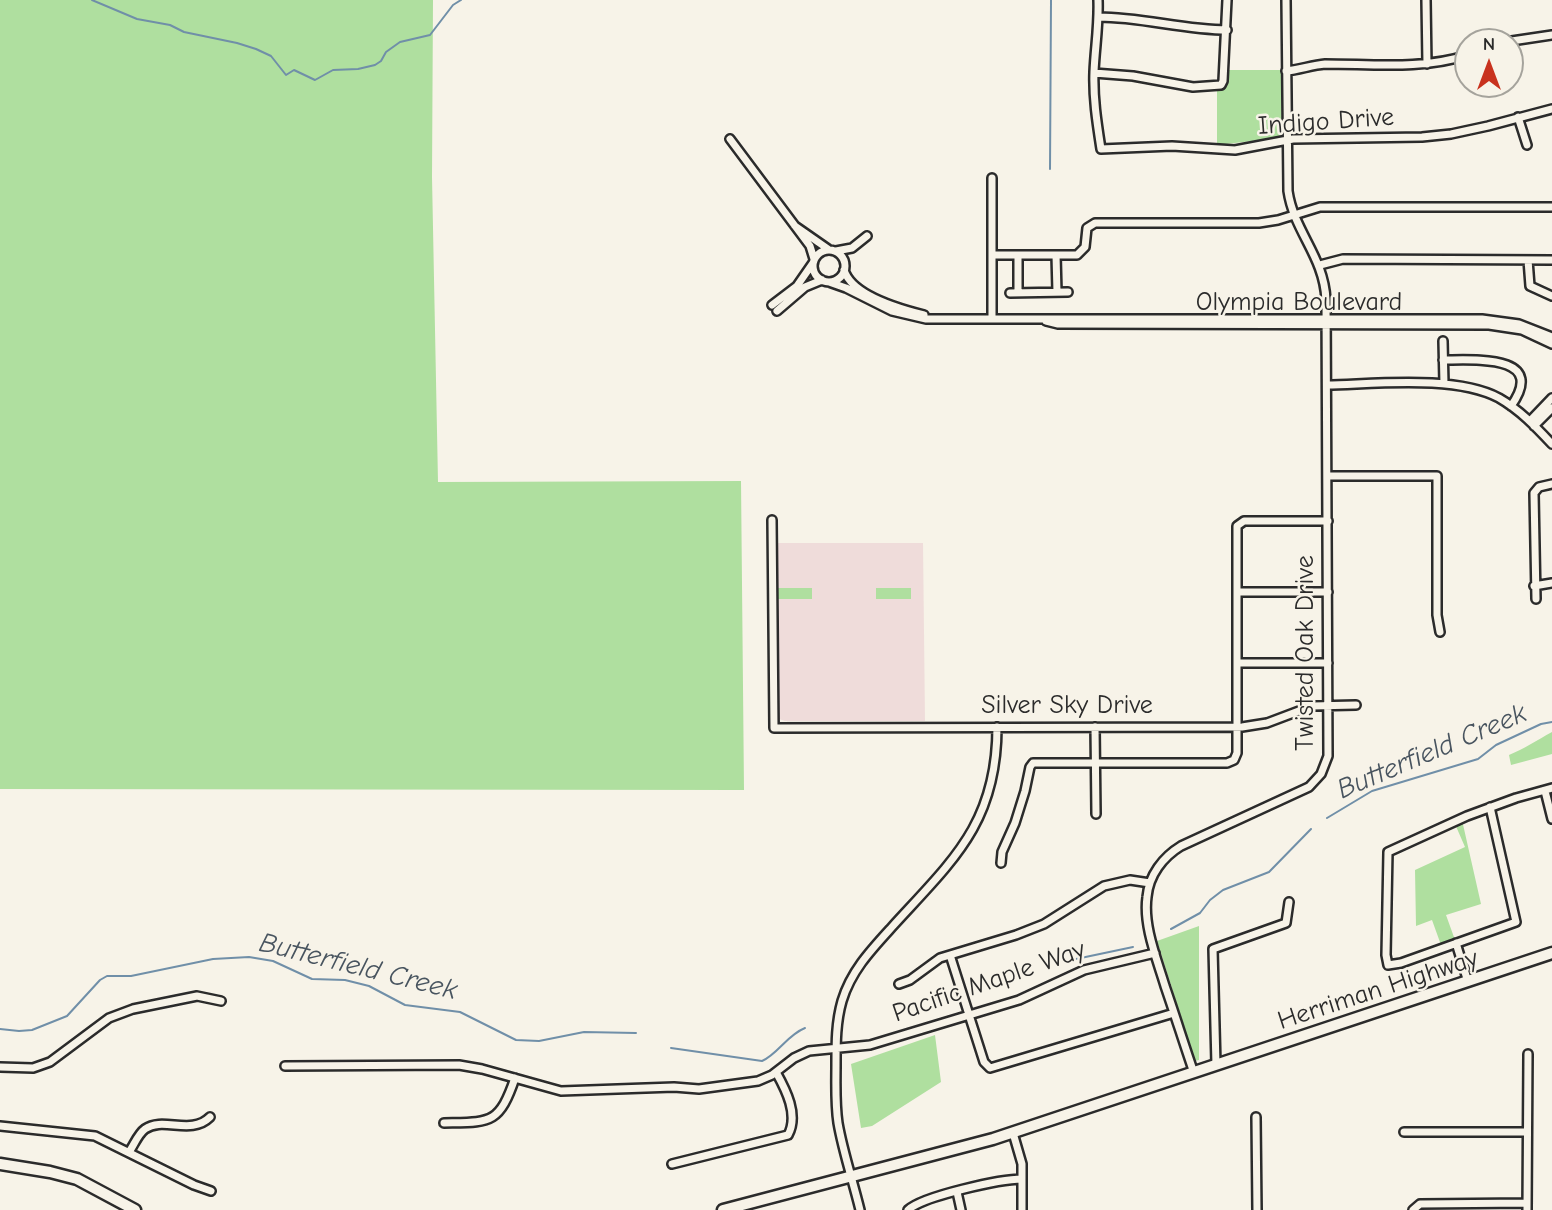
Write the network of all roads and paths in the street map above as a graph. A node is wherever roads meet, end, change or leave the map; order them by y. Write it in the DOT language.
graph roads {
  1 [pos="1098,0"];
  2 [pos="1227,0"];
  3 [pos="1286,0"];
  4 [pos="1426,0"];
  5 [pos="1099,18"];
  6 [pos="1227,30"];
  7 [pos="1552,35"];
  8 [pos="1524,39"];
  9 [pos="1454,58"];
  10 [pos="1427,64"];
  11 [pos="1286,71"];
  12 [pos="1094,73"];
  13 [pos="1552,108"];
  14 [pos="1518,117"];
  15 [pos="730,139"];
  16 [pos="1287,140"];
  17 [pos="1527,145"];
  18 [pos="992,178"];
  19 [pos="1552,207"];
  20 [pos="1294,214"];
  21 [pos="794,226"];
  22 [pos="867,236"];
  23 [pos="857,245"];
  24 [pos="834,251"];
  25 [pos="992,255"];
  26 [pos="1018,255"];
  27 [pos="1056,255"];
  28 [pos="1528,260"];
  29 [pos="1552,260"];
  30 [pos="814,261"];
  31 [pos="1320,265"];
  32 [pos="844,270"];
  33 [pos="825,281"];
  34 [pos="1057,292"];
  35 [pos="1068,292"];
  36 [pos="1552,296"];
  37 [pos="952,319"];
  38 [pos="992,319"];
  39 [pos="1326,321"];
  40 [pos="1552,337"];
  41 [pos="1443,341"];
  42 [pos="1552,344"];
  43 [pos="1443,360"];
  44 [pos="1327,384"];
  45 [pos="1444,384"];
  46 [pos="1552,398"];
  47 [pos="1511,406"];
  48 [pos="1552,408"];
  49 [pos="1532,423"];
  50 [pos="1552,443"];
  51 [pos="1328,476"];
  52 [pos="1552,484"];
  53 [pos="772,520"];
  54 [pos="1328,521"];
  55 [pos="1552,583"];
  56 [pos="1534,586"];
  57 [pos="1237,592"];
  58 [pos="1328,592"];
  59 [pos="1536,599"];
  60 [pos="1440,632"];
  61 [pos="1237,663"];
  62 [pos="1328,663"];
  63 [pos="1328,705"];
  64 [pos="1356,705"];
  65 [pos="997,727"];
  66 [pos="1096,727"];
  67 [pos="1237,727"];
  68 [pos="1096,763"];
  69 [pos="1548,790"];
  70 [pos="1490,807"];
  71 [pos="1096,814"];
  72 [pos="1552,819"];
  73 [pos="1001,863"];
  74 [pos="1150,883"];
  75 [pos="1289,902"];
  76 [pos="1456,943"];
  77 [pos="1155,953"];
  78 [pos="1552,953"];
  79 [pos="950,955"];
  80 [pos="1468,982"];
  81 [pos="899,984"];
  82 [pos="221,1001"];
  83 [pos="1174,1013"];
  84 [pos="969,1015"];
  85 [pos="836,1049"];
  86 [pos="1528,1054"];
  87 [pos="1216,1065"];
  88 [pos="285,1066"];
  89 [pos="0,1067"];
  90 [pos="776,1072"];
  91 [pos="1194,1073"];
  92 [pos="514,1078"];
  93 [pos="210,1117"];
  94 [pos="1256,1117"];
  95 [pos="444,1123"];
  96 [pos="0,1126"];
  97 [pos="1404,1132"];
  98 [pos="1527,1132"];
  99 [pos="1013,1133"];
  100 [pos="130,1152"];
  101 [pos="0,1164"];
  102 [pos="672,1164"];
  103 [pos="852,1176"];
  104 [pos="1022,1179"];
  105 [pos="211,1191"];
  106 [pos="957,1192"];
  107 [pos="1527,1206"];
  108 [pos="1414,1208"];
  109 [pos="135,1210"];
  110 [pos="723,1210"];
  111 [pos="860,1210"];
  112 [pos="908,1210"];
  113 [pos="961,1210"];
  114 [pos="1022,1210"];
  115 [pos="1256,1210"];
  1 -- 5 [label="street"];
  2 -- 6 [label="street"];
  3 -- 11 [label="street, Twisted Oak Drive"];
  4 -- 10 [label="street"];
  5 -- 6 [label="street"];
  5 -- 12 [label="street"];
  6 -- 12 [label="street"];
  7 -- 8 [label="street"];
  9 -- 10 [label="street"];
  10 -- 11 [label="street"];
  11 -- 16 [label="street, Twisted Oak Drive"];
  12 -- 16 [label="street, Indigo Drive"];
  13 -- 14 [label="street, Indigo Drive"];
  14 -- 16 [label="street, Indigo Drive"];
  14 -- 17 [label="street"];
  15 -- 21 [label="street"];
  16 -- 20 [label="street, Twisted Oak Drive"];
  18 -- 25 [label="street"];
  19 -- 20 [label="street"];
  20 -- 27 [label="street"];
  20 -- 31 [label="street, Twisted Oak Drive"];
  21 -- 24 [label="street"];
  21 -- 30 [label="street"];
  22 -- 23 [label="street"];
  23 -- 24 [label="street"];
  23 -- 32 [label="street"];
  24 -- 30 [label="street"];
  24 -- 32 [label="street"];
  25 -- 26 [label="street"];
  25 -- 38 [label="street"];
  26 -- 27 [label="street"];
  26 -- 34 [label="street"];
  27 -- 34 [label="street"];
  28 -- 29 [label="street"];
  28 -- 31 [label="street"];
  28 -- 36 [label="street"];
  30 -- 33 [label="street"];
  30 -- 33 [label="street"];
  31 -- 39 [label="street, Twisted Oak Drive"];
  32 -- 33 [label="street"];
  32 -- 37 [label="street, Olympia Boulevard"];
  33 -- 37 [label="street, Olympia Boulevard"];
  34 -- 35 [label="street"];
  37 -- 38 [label="street, Olympia Boulevard"];
  38 -- 39 [label="street, Olympia Boulevard"];
  39 -- 40 [label="street, Olympia Boulevard"];
  39 -- 42 [label="street, Olympia Boulevard"];
  39 -- 44 [label="street, Twisted Oak Drive"];
  41 -- 43 [label="street"];
  43 -- 45 [label="street"];
  43 -- 47 [label="street"];
  44 -- 45 [label="street"];
  44 -- 51 [label="street, Twisted Oak Drive"];
  45 -- 47 [label="street"];
  46 -- 49 [label="street"];
  47 -- 49 [label="street"];
  48 -- 49 [label="street"];
  49 -- 50 [label="street"];
  51 -- 54 [label="street, Twisted Oak Drive"];
  51 -- 60 [label="street"];
  52 -- 56 [label="street"];
  53 -- 65 [label="street, Silver Sky Drive"];
  54 -- 57 [label="street"];
  54 -- 58 [label="street, Twisted Oak Drive"];
  55 -- 56 [label="street"];
  56 -- 59 [label="street"];
  57 -- 58 [label="street"];
  57 -- 61 [label="street"];
  58 -- 62 [label="street, Twisted Oak Drive"];
  61 -- 62 [label="street"];
  61 -- 67 [label="street"];
  62 -- 63 [label="street, Twisted Oak Drive"];
  63 -- 64 [label="street, Silver Sky Drive"];
  63 -- 67 [label="street, Silver Sky Drive"];
  63 -- 74 [label="street, Twisted Oak Drive"];
  65 -- 66 [label="street, Silver Sky Drive"];
  65 -- 85 [label="street"];
  66 -- 67 [label="street, Silver Sky Drive"];
  66 -- 68 [label="street"];
  67 -- 68 [label="street"];
  68 -- 71 [label="street"];
  68 -- 73 [label="street"];
  69 -- 70 [label="street"];
  69 -- 72 [label="street"];
  70 -- 76 [label="street"];
  70 -- 76 [label="street"];
  74 -- 77 [label="street"];
  74 -- 79 [label="street"];
  75 -- 87 [label="street"];
  76 -- 80 [label="street"];
  77 -- 83 [label="street"];
  77 -- 84 [label="street, Pacific Maple Way"];
  78 -- 80 [label="main road, Herriman Highway"];
  79 -- 81 [label="street"];
  79 -- 84 [label="street"];
  80 -- 87 [label="main road, Herriman Highway"];
  82 -- 89 [label="street"];
  83 -- 84 [label="street"];
  83 -- 91 [label="street"];
  84 -- 85 [label="street, Pacific Maple Way"];
  85 -- 90 [label="street, Pacific Maple Way"];
  85 -- 103 [label="street"];
  86 -- 98 [label="street"];
  87 -- 91 [label="main road, Herriman Highway"];
  88 -- 92 [label="street, Pacific Maple Way"];
  90 -- 92 [label="street, Pacific Maple Way"];
  90 -- 102 [label="street"];
  91 -- 99 [label="main road, Herriman Highway"];
  92 -- 95 [label="street"];
  93 -- 100 [label="street"];
  94 -- 115 [label="street"];
  96 -- 100 [label="street"];
  97 -- 98 [label="street"];
  98 -- 107 [label="street"];
  99 -- 103 [label="main road, Herriman Highway"];
  99 -- 104 [label="street"];
  100 -- 105 [label="street"];
  101 -- 109 [label="main road"];
  103 -- 110 [label="main road"];
  103 -- 111 [label="street"];
  104 -- 106 [label="street"];
  104 -- 114 [label="street"];
  106 -- 112 [label="street"];
  106 -- 113 [label="street"];
  107 -- 108 [label="street"];
}
